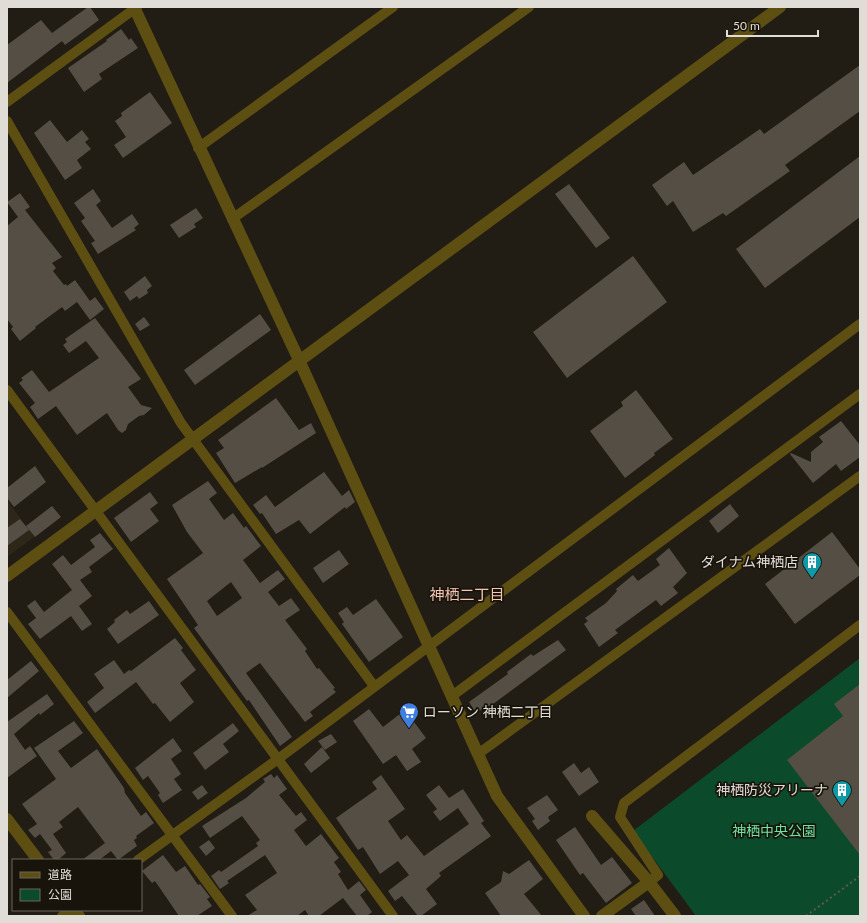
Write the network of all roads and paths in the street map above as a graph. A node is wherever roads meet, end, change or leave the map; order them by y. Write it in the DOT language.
graph roads {
  1 [pos="393,7"];
  2 [pos="529,7"];
  3 [pos="780,7"];
  4 [pos="135,8"];
  5 [pos="7,102"];
  6 [pos="7,121"];
  7 [pos="198,148"];
  8 [pos="232,219"];
  9 [pos="860,324"];
  10 [pos="299,360"];
  11 [pos="7,390"];
  12 [pos="860,394"];
  13 [pos="194,439"];
  14 [pos="860,476"];
  15 [pos="96,510"];
  16 [pos="7,576"];
  17 [pos="7,612"];
  18 [pos="860,625"];
  19 [pos="429,645"];
  20 [pos="374,686"];
  21 [pos="452,696"];
  22 [pos="478,754"];
  23 [pos="278,759"];
  24 [pos="592,816"];
  25 [pos="7,819"];
  26 [pos="172,835"];
  27 [pos="37,859"];
  28 [pos="139,859"];
  29 [pos="860,876"];
  30 [pos="649,882"];
  31 [pos="232,916"];
  32 [pos="393,916"];
  33 [pos="584,916"];
  34 [pos="602,916"];
  35 [pos="675,916"];
  36 [pos="806,916"];
  1 -- 7 [label="street"];
  2 -- 8 [label="street"];
  3 -- 10 [label="street"];
  4 -- 5 [label="street"];
  4 -- 7 [label="street"];
  6 -- 13 [label="street"];
  7 -- 8 [label="street"];
  8 -- 10 [label="street"];
  9 -- 19 [label="street"];
  10 -- 13 [label="street"];
  10 -- 19 [label="street"];
  11 -- 15 [label="street"];
  12 -- 21 [label="street"];
  13 -- 15 [label="street"];
  13 -- 20 [label="street"];
  14 -- 22 [label="street"];
  15 -- 16 [label="street"];
  15 -- 23 [label="street"];
  17 -- 26 [label="street"];
  18 -- 30 [label="street"];
  19 -- 20 [label="street"];
  19 -- 21 [label="street"];
  20 -- 23 [label="street"];
  21 -- 22 [label="street"];
  22 -- 33 [label="street"];
  23 -- 26 [label="street"];
  23 -- 32 [label="street"];
  24 -- 30 [label="street"];
  25 -- 27 [label="street"];
  26 -- 28 [label="street"];
  26 -- 31 [label="street"];
  29 -- 36 [label="path"];
  30 -- 34 [label="street"];
  30 -- 35 [label="street"];
}
